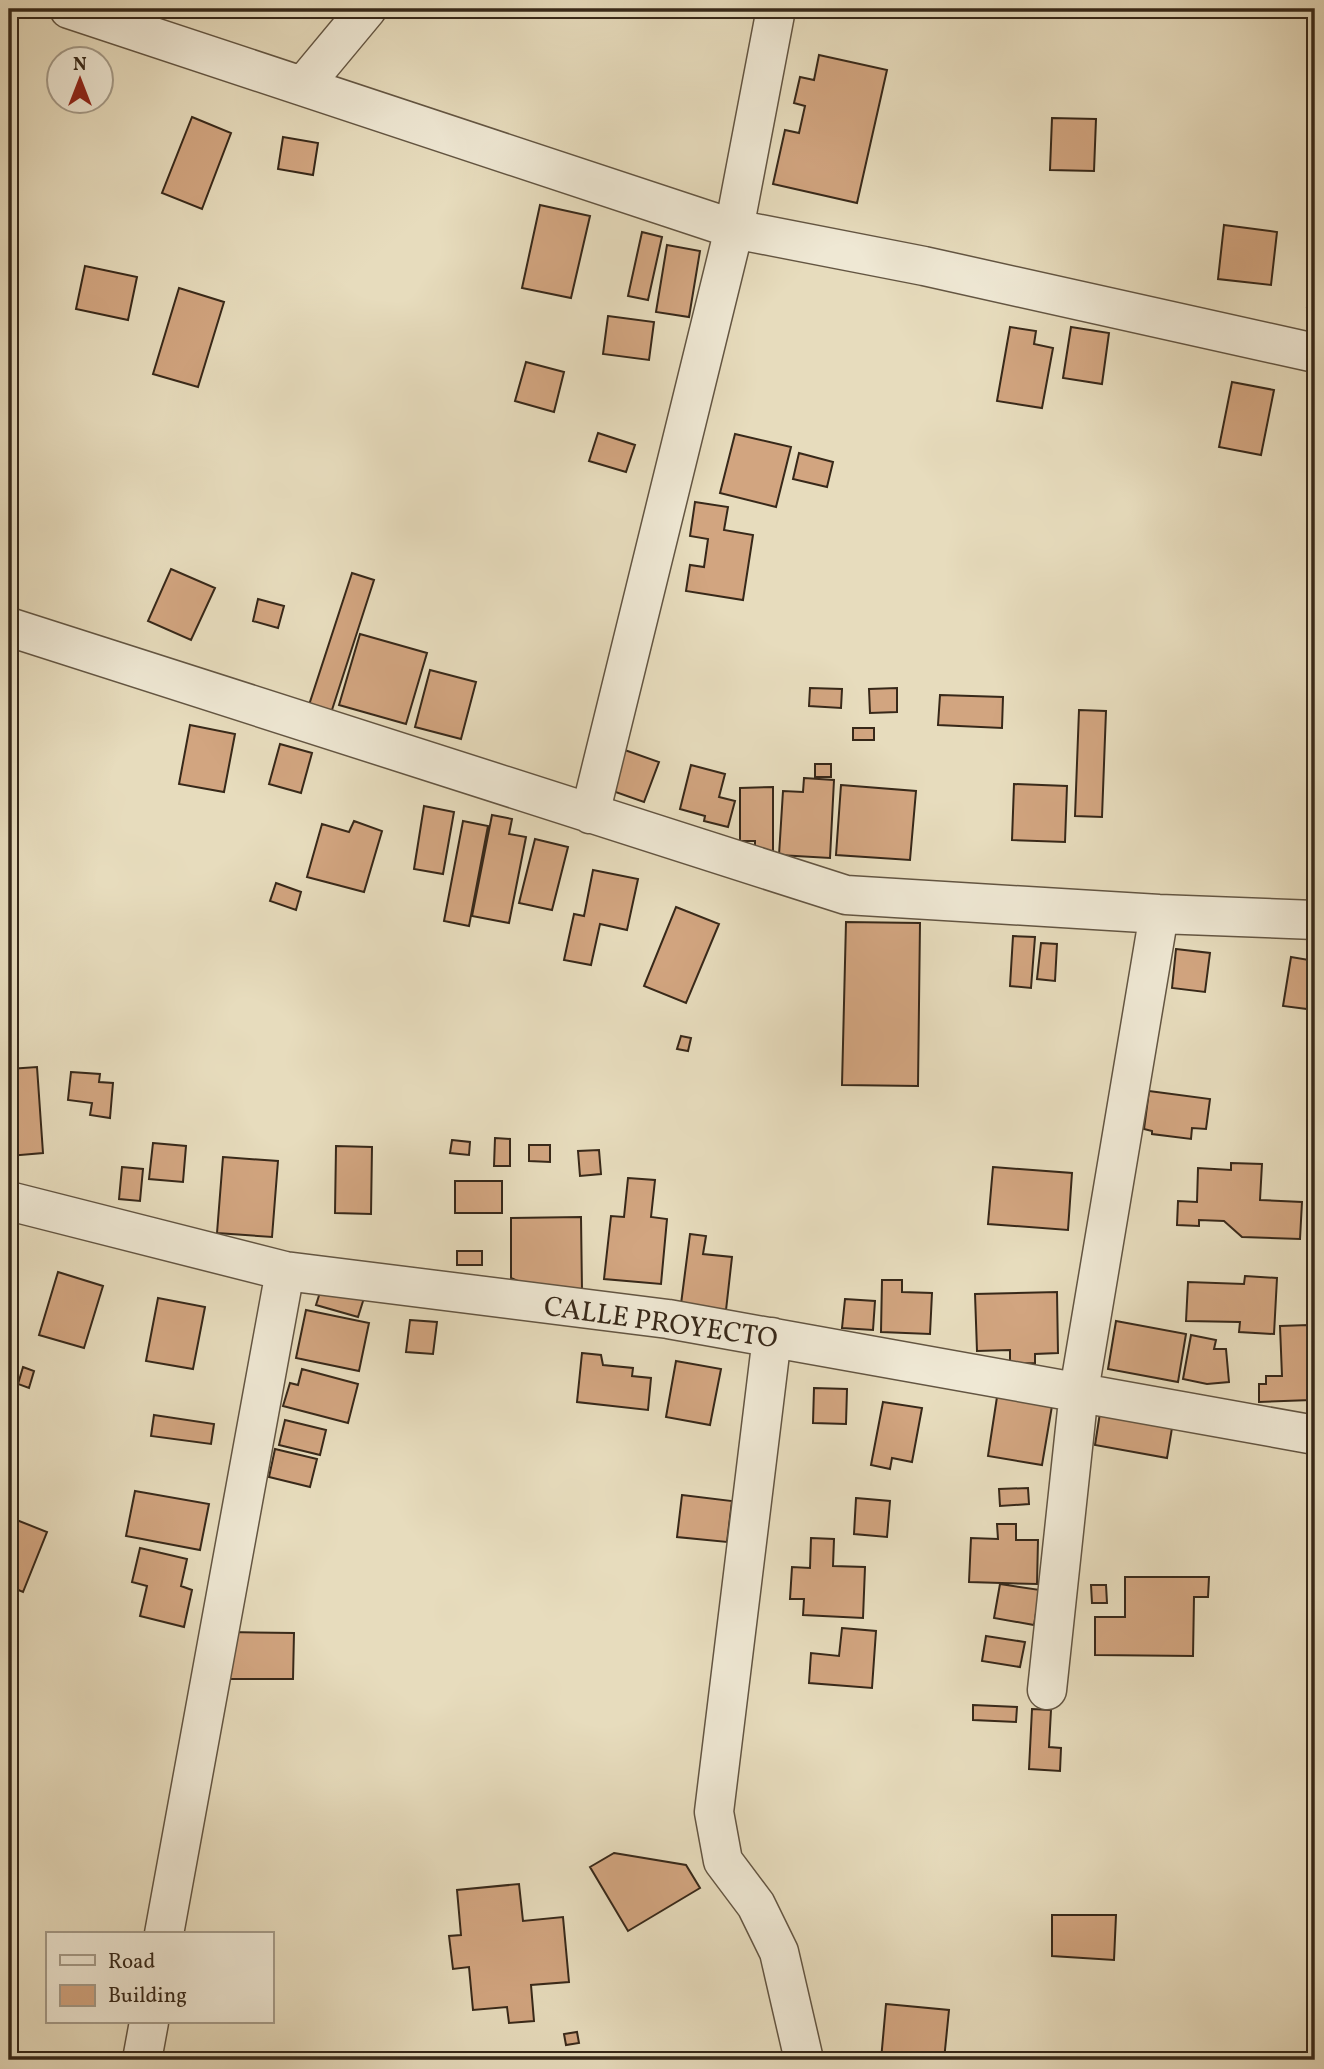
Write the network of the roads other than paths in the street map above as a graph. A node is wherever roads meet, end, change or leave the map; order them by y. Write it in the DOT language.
graph roads {
  1 [pos="69,9"];
  2 [pos="367,9"];
  3 [pos="776,9"];
  4 [pos="303,86"];
  5 [pos="734,229"];
  6 [pos="1315,352"];
  7 [pos="9,627"];
  8 [pos="590,814"];
  9 [pos="1159,914"];
  10 [pos="1315,920"];
  11 [pos="9,1200"];
  12 [pos="285,1271"];
  13 [pos="772,1337"];
  14 [pos="1079,1391"];
  15 [pos="1315,1436"];
  16 [pos="1047,1690"];
  17 [pos="164,1932"];
  18 [pos="149,2024"];
  19 [pos="142,2060"];
  20 [pos="804,2060"];
  1 -- 4 [label="street"];
  2 -- 4 [label="street"];
  3 -- 5 [label="street"];
  4 -- 5 [label="street"];
  5 -- 6 [label="street"];
  5 -- 8 [label="street"];
  7 -- 8 [label="street"];
  8 -- 9 [label="street"];
  9 -- 10 [label="street"];
  9 -- 14 [label="street"];
  11 -- 12 [label="street, CALLE PROYECTO"];
  12 -- 13 [label="street, CALLE PROYECTO"];
  12 -- 17 [label="street"];
  13 -- 14 [label="street, CALLE PROYECTO"];
  13 -- 20 [label="street"];
  14 -- 15 [label="street, CALLE PROYECTO"];
  14 -- 16 [label="street"];
  18 -- 19 [label="street"];
}
